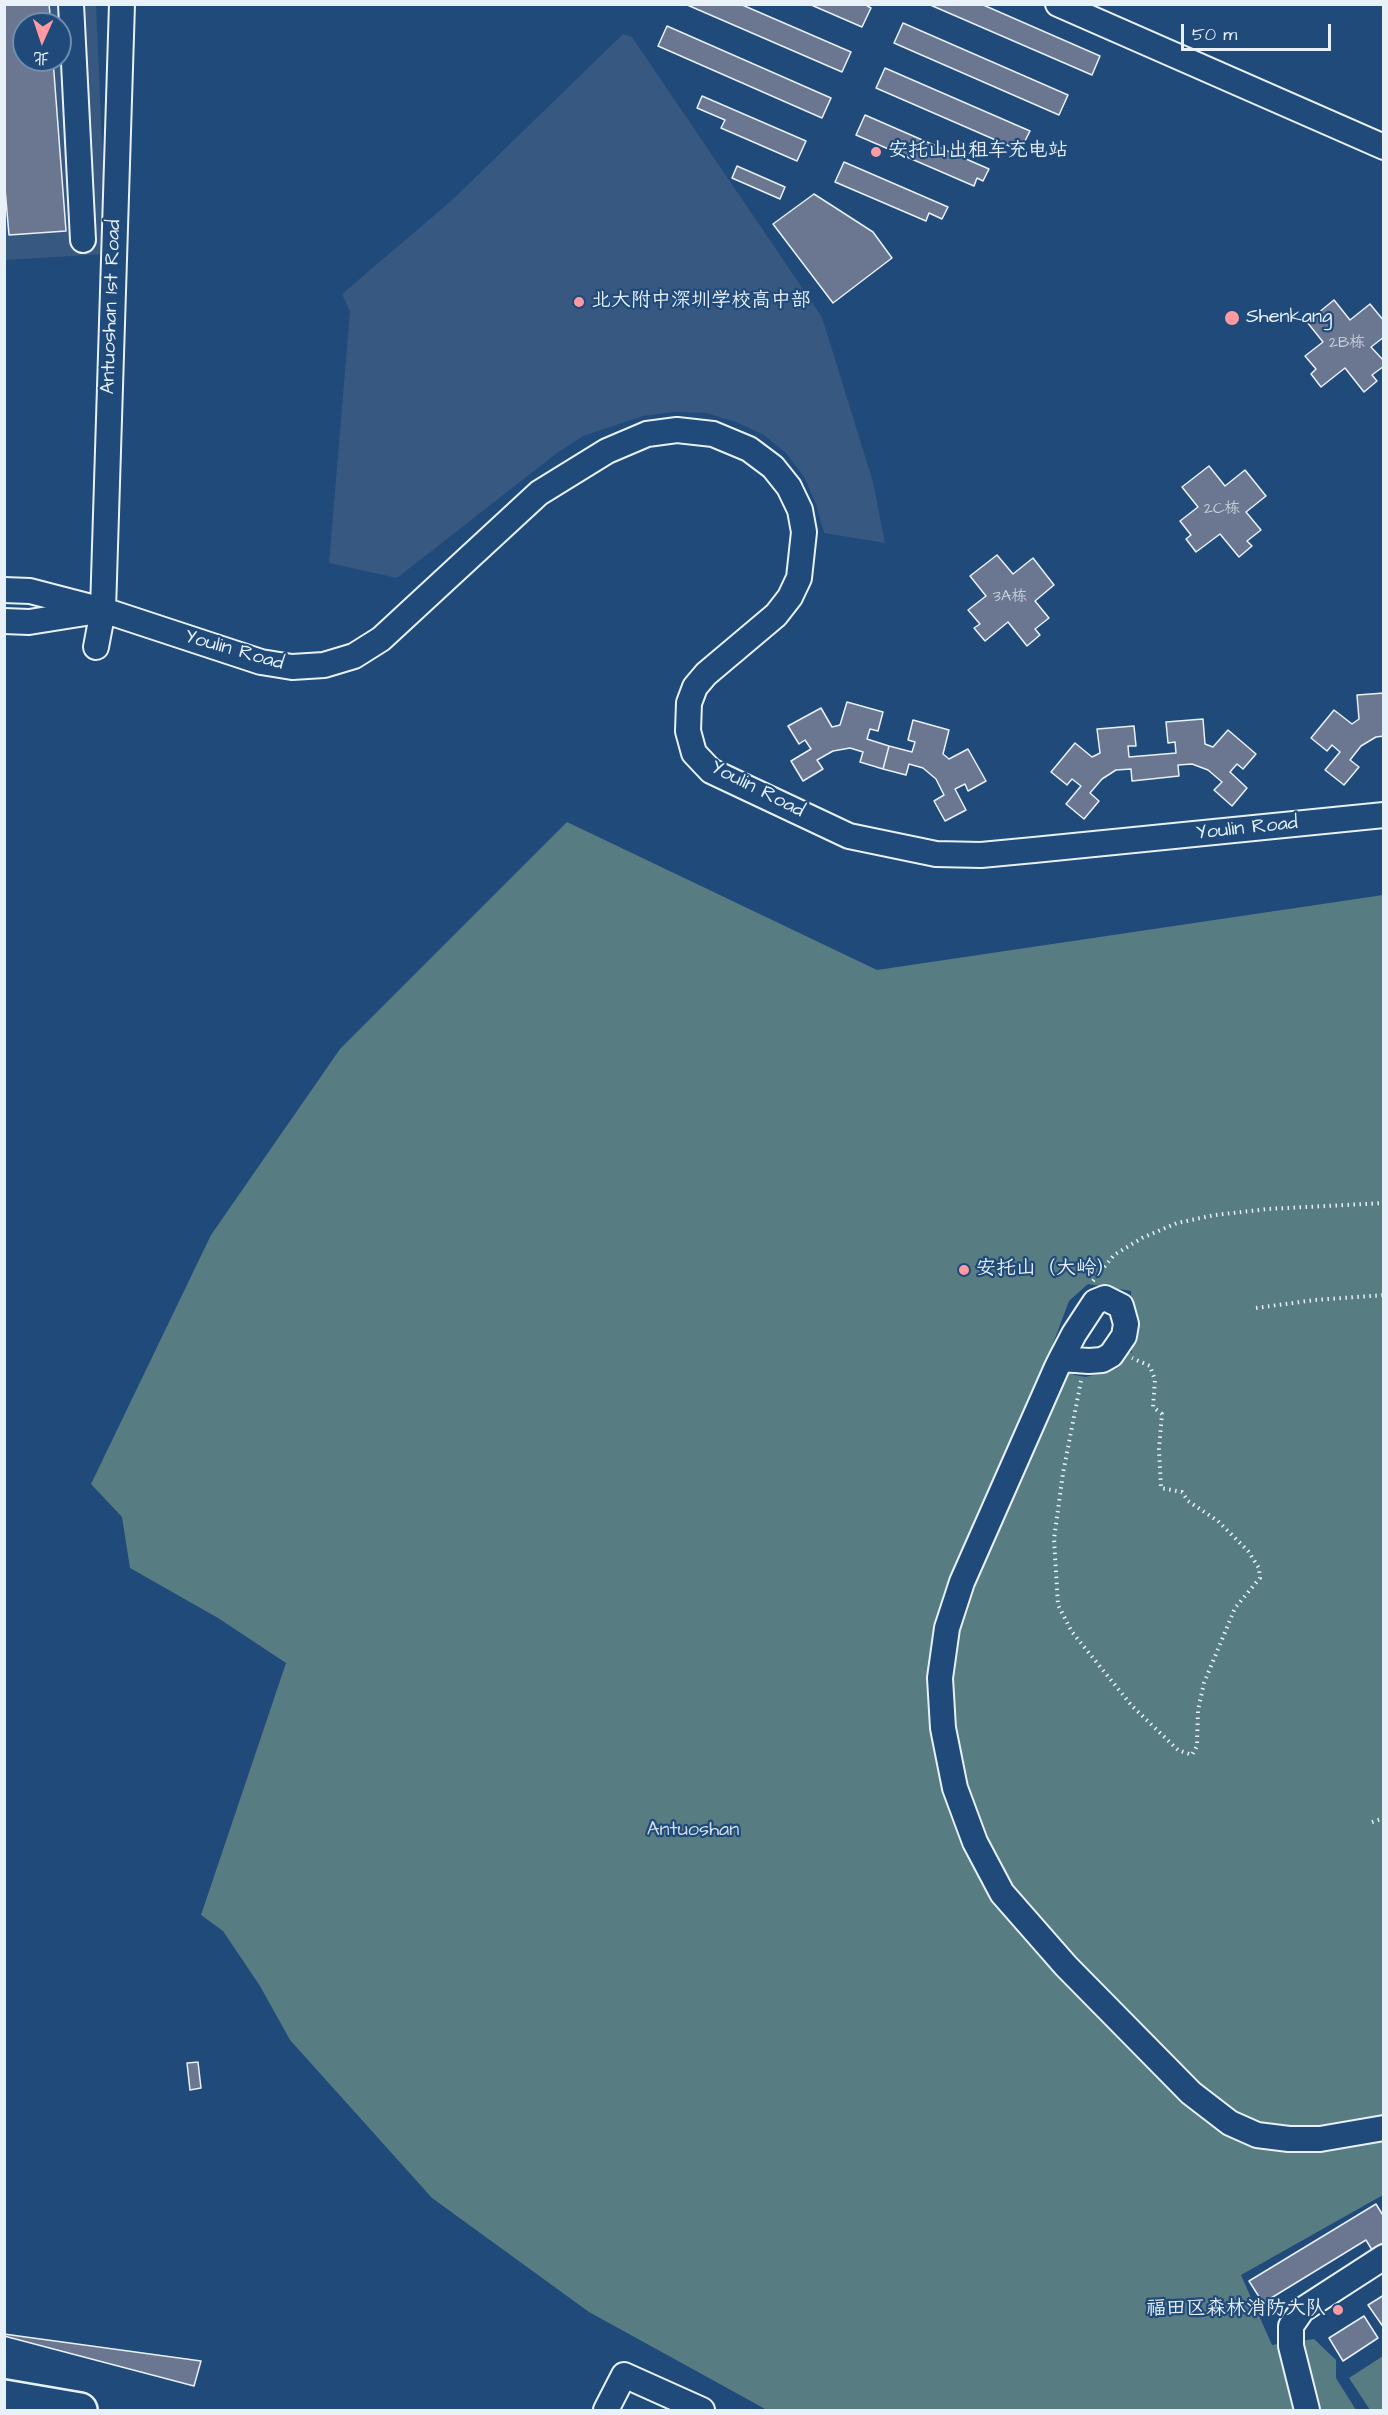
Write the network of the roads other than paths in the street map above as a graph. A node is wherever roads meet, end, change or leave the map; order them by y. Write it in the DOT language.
graph roads {
  1 [pos="71,4"];
  2 [pos="122,4"];
  3 [pos="1058,4"];
  4 [pos="1383,147"];
  5 [pos="83,240"];
  6 [pos="4,590"];
  7 [pos="103,610"];
  8 [pos="4,621"];
  9 [pos="96,647"];
  10 [pos="1383,814"];
  11 [pos="1061,1359"];
  12 [pos="1383,2128"];
  13 [pos="1383,2257"];
  14 [pos="4,2397"];
  15 [pos="80,2410"];
  16 [pos="606,2410"];
  17 [pos="702,2410"];
  18 [pos="1307,2410"];
  1 -- 5 [label="street"];
  2 -- 7 [label="street, Antuoshan 1st Road"];
  3 -- 4 [label="street"];
  6 -- 7 [label="street, Youlin Road"];
  7 -- 8 [label="street"];
  7 -- 9 [label="street, Antuoshan 1st Road"];
  7 -- 10 [label="street, Youlin Road"];
  11 -- 11 [label="street"];
  11 -- 12 [label="street"];
  13 -- 18 [label="street"];
  14 -- 15 [label="highway"];
  16 -- 17 [label="street"];
}
